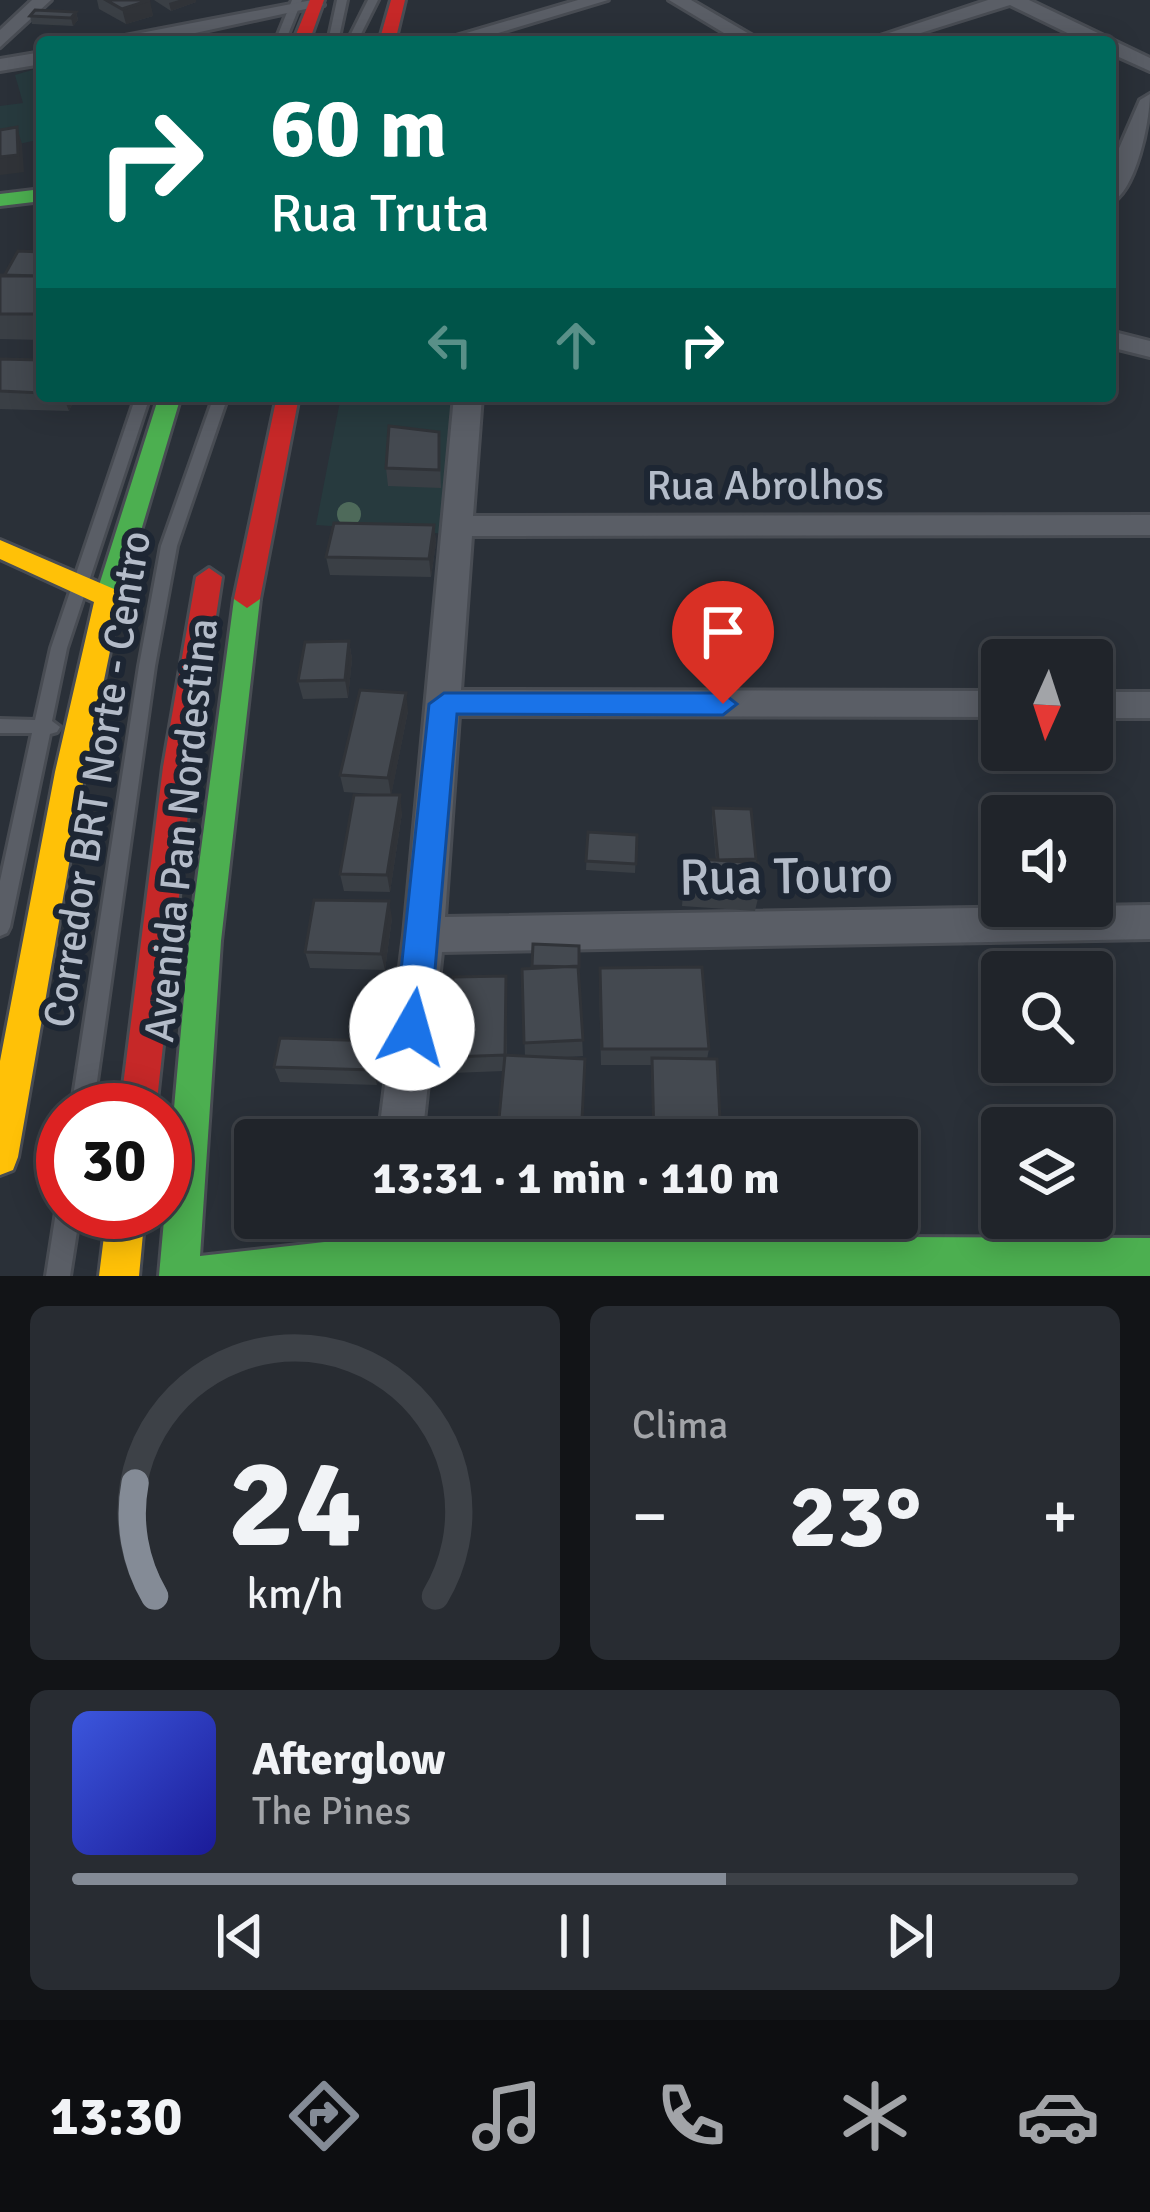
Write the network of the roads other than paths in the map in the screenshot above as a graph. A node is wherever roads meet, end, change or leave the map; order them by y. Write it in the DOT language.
graph roads {
  1 [pos="43,0"];
  2 [pos="374,0"];
  3 [pos="398,0"];
  4 [pos="599,0"];
  5 [pos="678,0"];
  6 [pos="1011,0"];
  7 [pos="313,3"];
  8 [pos="154,36"];
  9 [pos="285,36"];
  10 [pos="303,36"];
  11 [pos="330,36"];
  12 [pos="355,36"];
  13 [pos="389,36"];
  14 [pos="468,36"];
  15 [pos="742,36"];
  16 [pos="892,36"];
  17 [pos="1088,36"];
  18 [pos="0,41"];
  19 [pos="1116,49"];
  20 [pos="36,59"];
  21 [pos="0,65"];
  22 [pos="1150,65"];
  23 [pos="1150,100"];
  24 [pos="1116,182"];
  25 [pos="36,196"];
  26 [pos="0,200"];
  27 [pos="1116,340"];
  28 [pos="1150,349"];
  29 [pos="141,402"];
  30 [pos="168,402"];
  31 [pos="219,402"];
  32 [pos="286,402"];
  33 [pos="468,402"];
  34 [pos="1150,499"];
  35 [pos="1150,525"];
  36 [pos="458,526"];
  37 [pos="1072,526"];
  38 [pos="0,549"];
  39 [pos="212,555"];
  40 [pos="92,590"];
  41 [pos="444,704"];
  42 [pos="981,704"];
  43 [pos="1113,704"];
  44 [pos="1150,705"];
  45 [pos="0,726"];
  46 [pos="40,727"];
  47 [pos="76,728"];
  48 [pos="1150,922"];
  49 [pos="0,927"];
  50 [pos="424,935"];
  51 [pos="15,1008"];
  52 [pos="86,1083"];
  53 [pos="141,1083"];
  54 [pos="402,1119"];
  55 [pos="0,1157"];
  56 [pos="64,1239"];
  57 [pos="123,1239"];
  58 [pos="387,1249"];
  59 [pos="1150,1256"];
  60 [pos="58,1276"];
  61 [pos="119,1276"];
  62 [pos="179,1276"];
  63 [pos="194,1276"];
  1 -- 18 [label="street"];
  2 -- 12 [label="lane"];
  3 -- 13 [label="main road"];
  4 -- 14 [label="street"];
  5 -- 15 [label="street"];
  6 -- 16 [label="street"];
  6 -- 17 [label="street"];
  7 -- 8 [label="street"];
  7 -- 9 [label="lane"];
  7 -- 10 [label="main road"];
  7 -- 11 [label="lane"];
  19 -- 22 [label="street"];
  20 -- 21 [label="street"];
  23 -- 24 [label="street"];
  25 -- 26 [label="main road"];
  27 -- 28 [label="street"];
  29 -- 40 [label="lane"];
  30 -- 40 [label="main road"];
  31 -- 52 [label="lane, Corredor BRT Norte - Centro"];
  32 -- 62 [label="main road, Avenida Pan Nordestina"];
  33 -- 36 [label="street"];
  34 -- 37 [label="street, Rua Abrolhos"];
  35 -- 37 [label="street, Rua Abrolhos"];
  36 -- 37 [label="street, Rua Abrolhos"];
  36 -- 41 [label="street"];
  38 -- 40 [label="main road"];
  39 -- 53 [label="main road, Avenida Pan Nordestina"];
  40 -- 46 [label="lane"];
  40 -- 47 [label="main road"];
  41 -- 42 [label="street"];
  41 -- 50 [label="street"];
  43 -- 44 [label="street"];
  45 -- 46 [label="lane"];
  46 -- 47 [label="lane"];
  46 -- 49 [label="lane"];
  47 -- 51 [label="main road"];
  48 -- 50 [label="street, Rua Touro"];
  50 -- 54 [label="street"];
  51 -- 55 [label="main road"];
  56 -- 60 [label="lane"];
  57 -- 61 [label="main road"];
  58 -- 59 [label="main road"];
  58 -- 63 [label="main road"];
}
